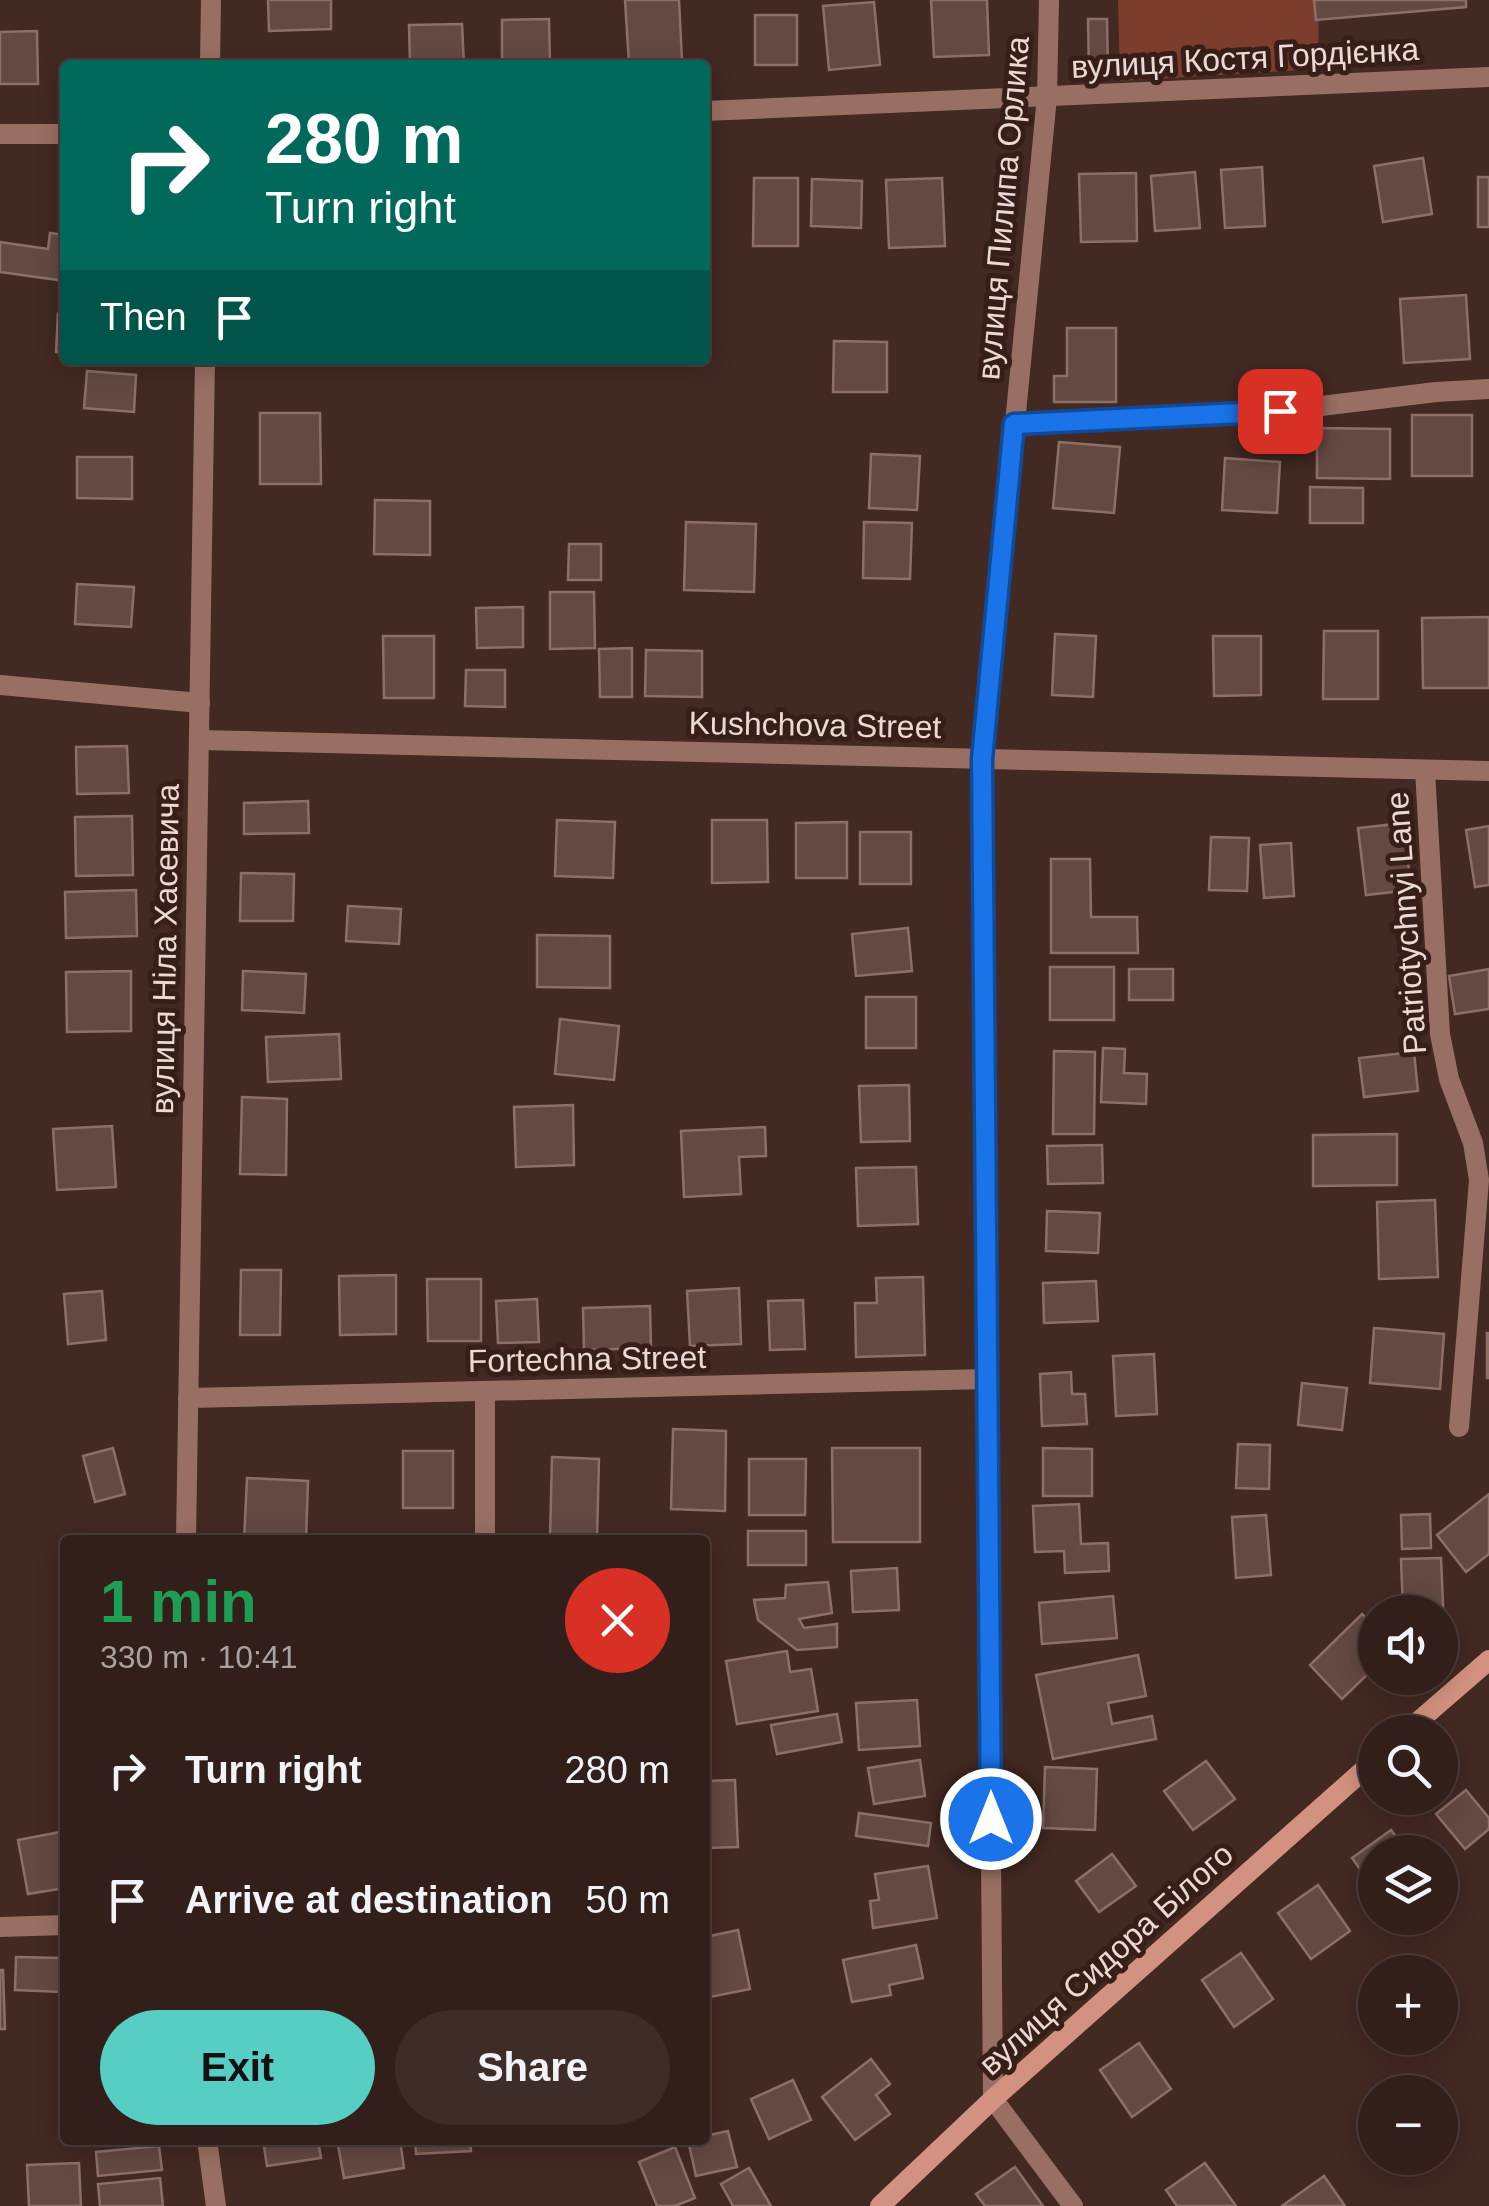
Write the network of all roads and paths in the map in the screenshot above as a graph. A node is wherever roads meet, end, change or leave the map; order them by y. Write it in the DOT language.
graph roads {
  1 [pos="211,0"];
  2 [pos="1049,0"];
  3 [pos="210,60"];
  4 [pos="1489,76"];
  5 [pos="1046,97"];
  6 [pos="710,112"];
  7 [pos="0,134"];
  8 [pos="60,134"];
  9 [pos="205,365"];
  10 [pos="1489,389"];
  11 [pos="1014,424"];
  12 [pos="0,685"];
  13 [pos="200,703"];
  14 [pos="199,740"];
  15 [pos="982,759"];
  16 [pos="1425,770"];
  17 [pos="1489,771"];
  18 [pos="988,1379"];
  19 [pos="486,1391"];
  20 [pos="188,1398"];
  21 [pos="1460,1426"];
  22 [pos="186,1535"];
  23 [pos="485,1535"];
  24 [pos="1489,1660"];
  25 [pos="1426,1715"];
  26 [pos="1358,1775"];
  27 [pos="60,1925"];
  28 [pos="0,1927"];
  29 [pos="993,2099"];
  30 [pos="208,2145"];
  31 [pos="216,2206"];
  32 [pos="880,2206"];
  33 [pos="1073,2206"];
  1 -- 3 [label="street"];
  2 -- 5 [label="street, вулиця Пилипа Орлика"];
  4 -- 5 [label="street, вулиця Костя Гордієнка"];
  5 -- 6 [label="street, вулиця Костя Гордієнка"];
  5 -- 11 [label="street, вулиця Пилипа Орлика"];
  7 -- 8 [label="street"];
  9 -- 13 [label="street, вулиця Ніла Хасевича"];
  10 -- 11 [label="street"];
  11 -- 15 [label="street, вулиця Пилипа Орлика"];
  12 -- 13 [label="street"];
  13 -- 14 [label="street, вулиця Ніла Хасевича"];
  14 -- 15 [label="street, Kushchova Street"];
  14 -- 20 [label="street, вулиця Ніла Хасевича"];
  15 -- 16 [label="street, Kushchova Street"];
  15 -- 18 [label="street, вулиця Пилипа Орлика"];
  16 -- 17 [label="street, Kushchova Street"];
  16 -- 21 [label="street, Patriotychnyi Lane"];
  18 -- 19 [label="street, Fortechna Street"];
  18 -- 29 [label="street, вулиця Пилипа Орлика"];
  19 -- 20 [label="street, Fortechna Street"];
  19 -- 23 [label="street"];
  20 -- 22 [label="street, вулиця Ніла Хасевича"];
  24 -- 25 [label="street"];
  26 -- 29 [label="street, вулиця Сидора Білого"];
  27 -- 28 [label="street"];
  29 -- 32 [label="street, вулиця Сидора Білого"];
  29 -- 33 [label="street"];
  30 -- 31 [label="street"];
}
